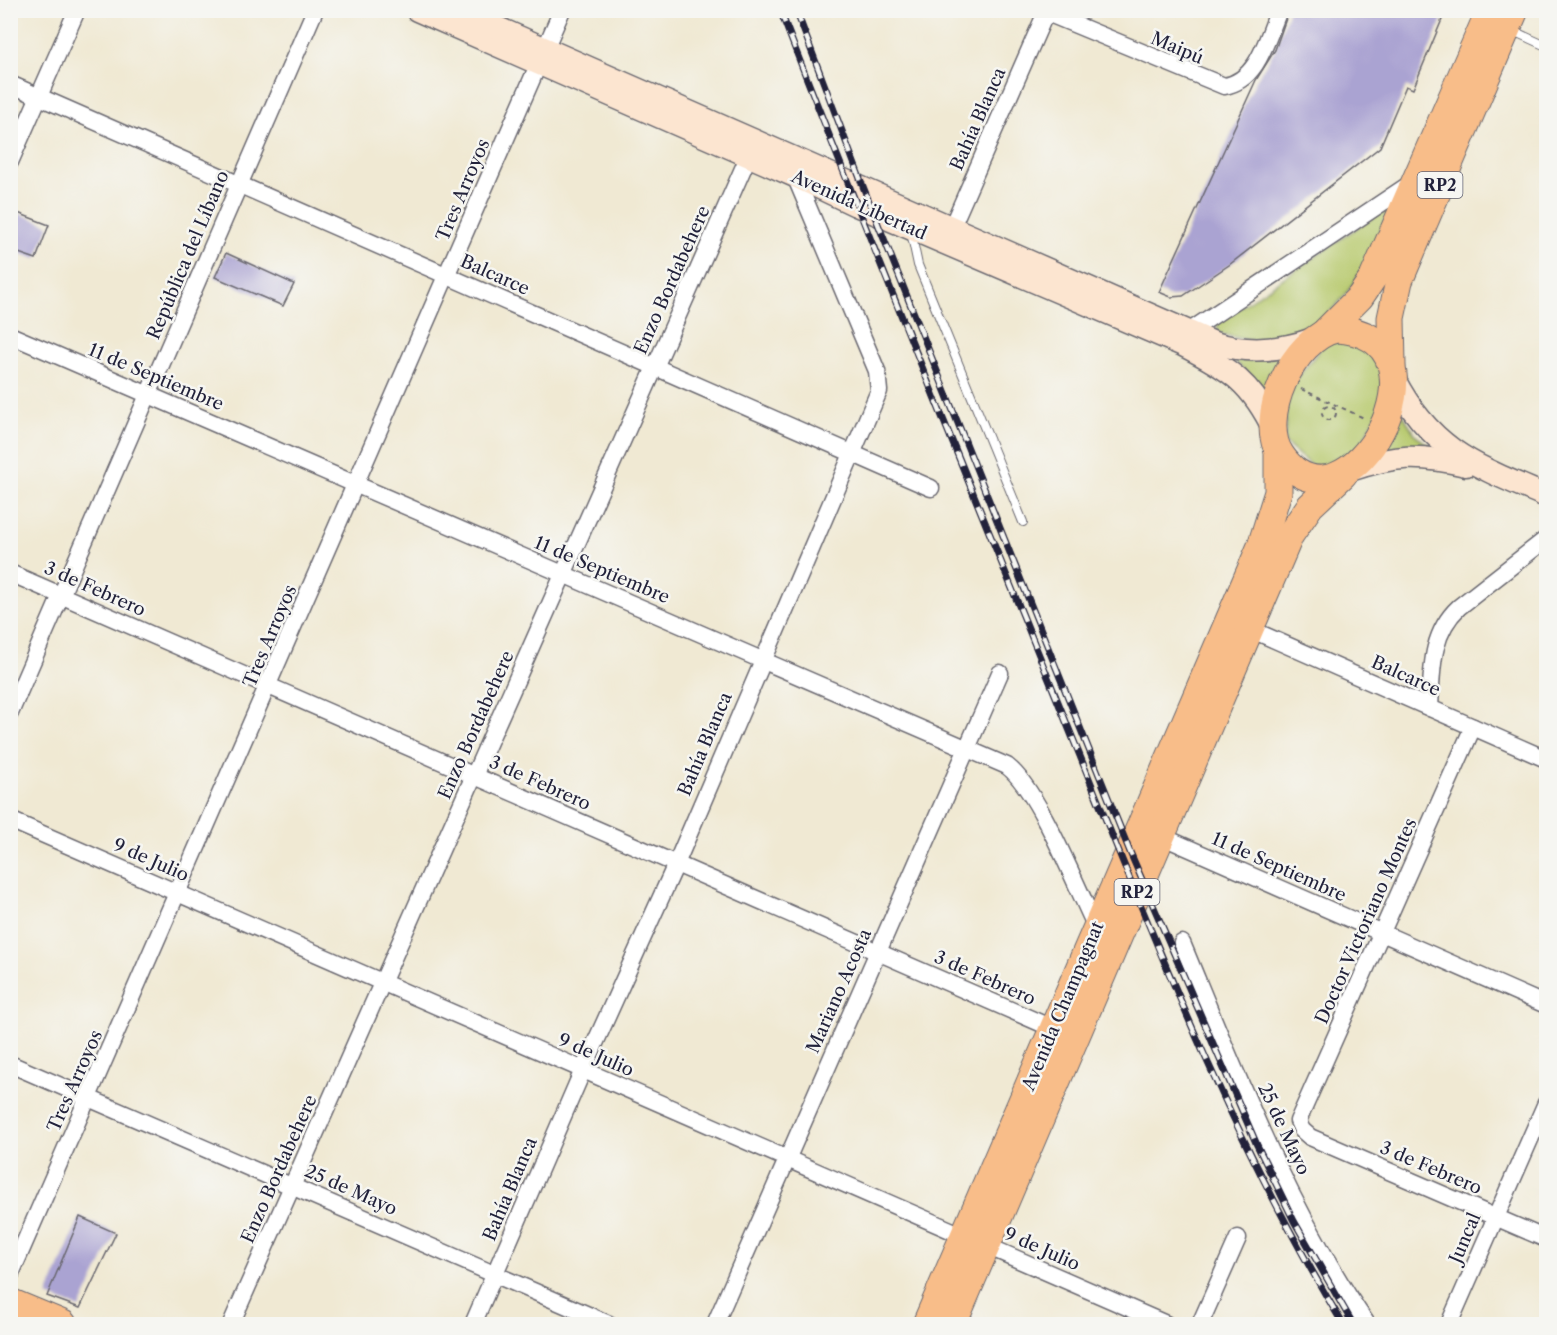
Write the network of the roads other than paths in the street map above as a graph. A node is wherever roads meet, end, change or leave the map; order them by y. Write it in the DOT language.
graph roads {
  1 [pos="77,10"];
  2 [pos="315,10"];
  3 [pos="417,10"];
  4 [pos="457,10"];
  5 [pos="562,10"];
  6 [pos="1279,10"];
  7 [pos="1044,11"];
  8 [pos="1504,16"];
  9 [pos="1546,46"];
  10 [pos="542,56"];
  11 [pos="10,84"];
  12 [pos="40,96"];
  13 [pos="752,148"];
  14 [pos="10,162"];
  15 [pos="795,176"];
  16 [pos="1419,178"];
  17 [pos="240,184"];
  18 [pos="910,229"];
  19 [pos="948,236"];
  20 [pos="447,276"];
  21 [pos="1191,331"];
  22 [pos="10,335"];
  23 [pos="1320,335"];
  24 [pos="655,367"];
  25 [pos="1393,372"];
  26 [pos="148,395"];
  27 [pos="1276,442"];
  28 [pos="853,454"];
  29 [pos="1485,470"];
  30 [pos="1347,472"];
  31 [pos="357,485"];
  32 [pos="931,488"];
  33 [pos="1546,496"];
  34 [pos="1023,522"];
  35 [pos="1546,539"];
  36 [pos="10,573"];
  37 [pos="564,574"];
  38 [pos="62,595"];
  39 [pos="1250,629"];
  40 [pos="762,660"];
  41 [pos="1000,673"];
  42 [pos="269,686"];
  43 [pos="1430,708"];
  44 [pos="10,713"];
  45 [pos="1473,727"];
  46 [pos="966,748"];
  47 [pos="1546,759"];
  48 [pos="475,776"];
  49 [pos="10,820"];
  50 [pos="1161,836"];
  51 [pos="676,864"];
  52 [pos="179,894"];
  53 [pos="1097,929"];
  54 [pos="1382,934"];
  55 [pos="1182,943"];
  56 [pos="878,952"];
  57 [pos="383,983"];
  58 [pos="1546,1005"];
  59 [pos="1054,1029"];
  60 [pos="10,1064"];
  61 [pos="583,1070"];
  62 [pos="88,1100"];
  63 [pos="1546,1102"];
  64 [pos="1302,1130"];
  65 [pos="787,1159"];
  66 [pos="293,1185"];
  67 [pos="1495,1216"];
  68 [pos="1238,1238"];
  69 [pos="1546,1239"];
  70 [pos="975,1241"];
  71 [pos="495,1274"];
  72 [pos="10,1276"];
  73 [pos="10,1302"];
  74 [pos="63,1324"];
  75 [pos="231,1324"];
  76 [pos="473,1324"];
  77 [pos="609,1324"];
  78 [pos="715,1324"];
  79 [pos="926,1324"];
  80 [pos="953,1324"];
  81 [pos="1166,1324"];
  82 [pos="1200,1324"];
  83 [pos="1367,1324"];
  84 [pos="1449,1324"];
  1 -- 12 [label="street"];
  2 -- 17 [label="street, República del Líbano"];
  3 -- 10 [label="main road, Avenida Libertad"];
  4 -- 10 [label="main road, Avenida Libertad"];
  5 -- 10 [label="street, Tres Arroyos"];
  6 -- 7 [label="street, Maipú"];
  7 -- 19 [label="street, Bahía Blanca"];
  8 -- 9 [label="lane"];
  8 -- 16 [label="highway, RP2"];
  8 -- 25 [label="highway, RP2"];
  10 -- 13 [label="main road, Avenida Libertad"];
  10 -- 20 [label="street, Tres Arroyos"];
  11 -- 12 [label="street, Balcarce"];
  12 -- 14 [label="street"];
  12 -- 17 [label="street, Balcarce"];
  13 -- 15 [label="main road, Avenida Libertad"];
  13 -- 19 [label="main road, Avenida Libertad"];
  13 -- 24 [label="street, Enzo Bordabehere"];
  15 -- 18 [label="main road, Avenida Libertad"];
  15 -- 28 [label="street, Bahía Blanca"];
  16 -- 21 [label="street"];
  16 -- 23 [label="highway, RP2"];
  17 -- 20 [label="street, Balcarce"];
  17 -- 26 [label="street, República del Líbano"];
  18 -- 19 [label="main road, Avenida Libertad"];
  18 -- 34 [label="lane"];
  19 -- 21 [label="main road, Avenida Libertad"];
  19 -- 27 [label="main road, Avenida Libertad"];
  20 -- 24 [label="street, Balcarce"];
  20 -- 31 [label="street, Tres Arroyos"];
  21 -- 23 [label="main road, Avenida Libertad"];
  22 -- 26 [label="street, 11 de Septiembre"];
  23 -- 25 [label="highway"];
  23 -- 27 [label="highway, RP2"];
  24 -- 28 [label="street, Balcarce"];
  24 -- 37 [label="street, Enzo Bordabehere"];
  25 -- 29 [label="main road"];
  25 -- 30 [label="highway, RP2"];
  26 -- 31 [label="street, 11 de Septiembre"];
  26 -- 38 [label="street, República del Líbano"];
  27 -- 30 [label="highway"];
  27 -- 53 [label="highway, Avenida Champagnat / RP2"];
  28 -- 32 [label="street, Balcarce"];
  28 -- 40 [label="street, Bahía Blanca"];
  29 -- 30 [label="main road"];
  29 -- 33 [label="main road"];
  30 -- 39 [label="highway, Avenida Champagnat / RP2"];
  31 -- 37 [label="street, 11 de Septiembre"];
  31 -- 42 [label="street, Tres Arroyos"];
  35 -- 43 [label="street"];
  36 -- 38 [label="street, 3 de Febrero"];
  37 -- 40 [label="street, 11 de Septiembre"];
  37 -- 48 [label="street, Enzo Bordabehere"];
  38 -- 42 [label="street, 3 de Febrero"];
  38 -- 44 [label="street, República del Líbano"];
  39 -- 43 [label="street, Balcarce"];
  39 -- 50 [label="highway, Avenida Champagnat / RP2"];
  40 -- 46 [label="street, 11 de Septiembre"];
  40 -- 51 [label="street, Bahía Blanca"];
  41 -- 46 [label="street, Mariano Acosta"];
  42 -- 48 [label="street, 3 de Febrero"];
  42 -- 52 [label="street, Tres Arroyos"];
  43 -- 45 [label="street, Balcarce"];
  45 -- 47 [label="street, Balcarce"];
  45 -- 54 [label="street, Doctor Victoriano Montes"];
  46 -- 53 [label="street, 11 de Septiembre"];
  46 -- 56 [label="street, Mariano Acosta"];
  48 -- 51 [label="street, 3 de Febrero"];
  48 -- 57 [label="street, Enzo Bordabehere"];
  49 -- 52 [label="street, 9 de Julio"];
  50 -- 54 [label="street, 11 de Septiembre"];
  50 -- 70 [label="highway, Avenida Champagnat / RP2"];
  51 -- 56 [label="street, 3 de Febrero"];
  51 -- 61 [label="street, Bahía Blanca"];
  52 -- 57 [label="street, 9 de Julio"];
  52 -- 62 [label="street, Tres Arroyos"];
  53 -- 59 [label="highway, Avenida Champagnat / RP2"];
  54 -- 58 [label="street, 11 de Septiembre"];
  54 -- 64 [label="street, Doctor Victoriano Montes"];
  55 -- 83 [label="street, 25 de Mayo"];
  56 -- 59 [label="street, 3 de Febrero"];
  56 -- 65 [label="street, Mariano Acosta"];
  57 -- 61 [label="street, 9 de Julio"];
  57 -- 66 [label="street, Enzo Bordabehere"];
  59 -- 70 [label="highway, Avenida Champagnat / RP2"];
  60 -- 62 [label="street, 25 de Mayo"];
  61 -- 65 [label="street, 9 de Julio"];
  61 -- 71 [label="street, Bahía Blanca"];
  62 -- 66 [label="street, 25 de Mayo"];
  62 -- 72 [label="street, Tres Arroyos"];
  63 -- 67 [label="street, Juncal"];
  64 -- 67 [label="street, 3 de Febrero"];
  65 -- 70 [label="street, 9 de Julio"];
  65 -- 78 [label="street, Mariano Acosta"];
  66 -- 71 [label="street, 25 de Mayo"];
  66 -- 75 [label="street, Enzo Bordabehere"];
  67 -- 69 [label="street, 3 de Febrero"];
  67 -- 84 [label="street, Juncal"];
  68 -- 82 [label="street"];
  70 -- 79 [label="highway, Avenida Champagnat / RP2"];
  70 -- 80 [label="highway, Avenida Champagnat / RP2"];
  70 -- 81 [label="street, 9 de Julio"];
  71 -- 76 [label="street, Bahía Blanca"];
  71 -- 77 [label="street, 25 de Mayo"];
  73 -- 74 [label="highway"];
}
